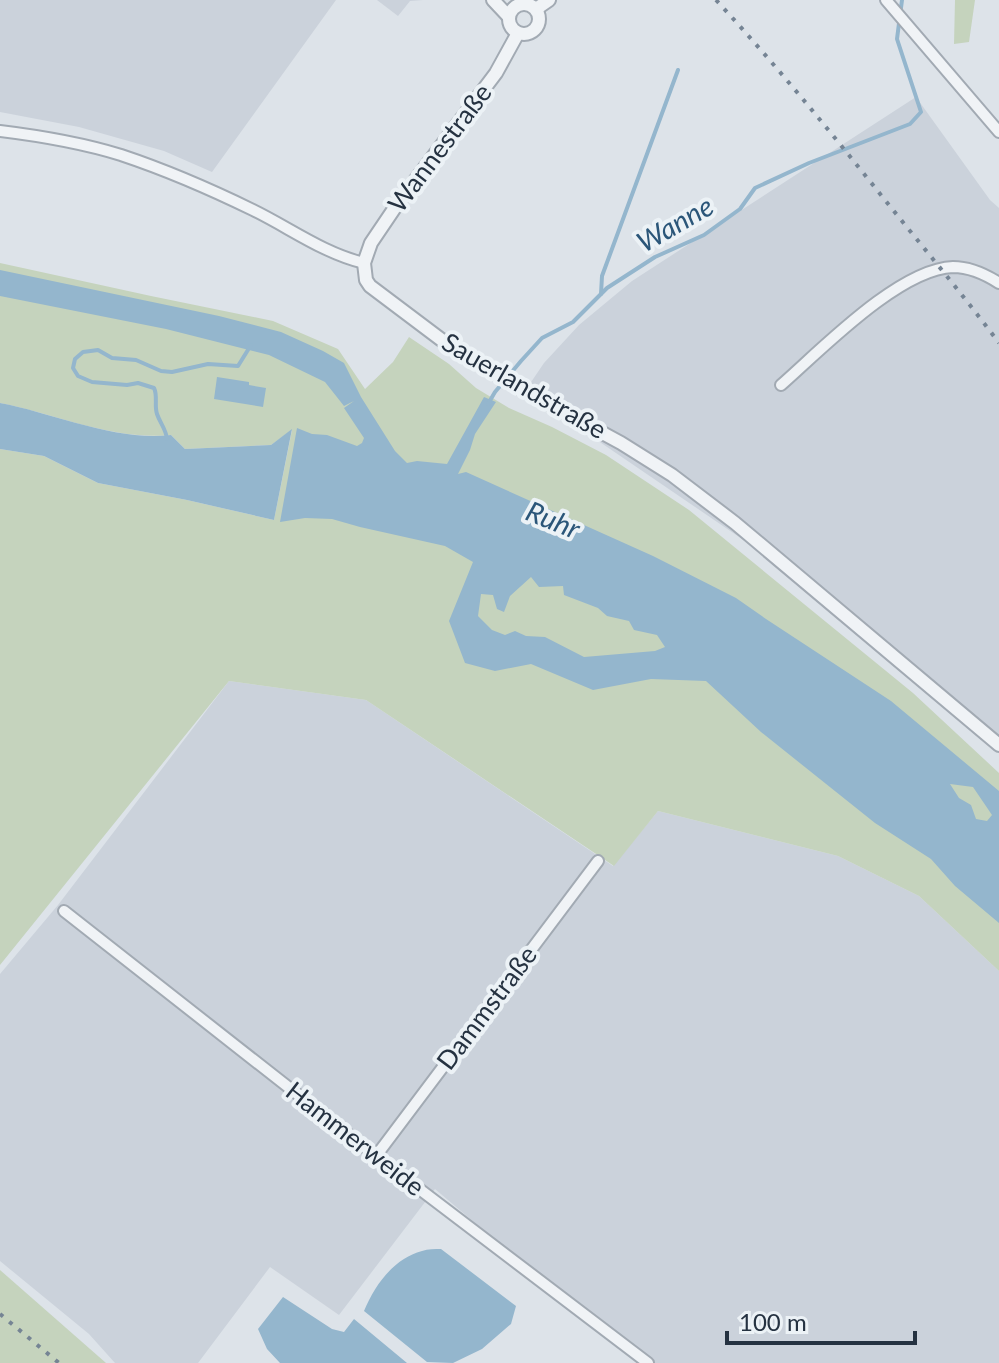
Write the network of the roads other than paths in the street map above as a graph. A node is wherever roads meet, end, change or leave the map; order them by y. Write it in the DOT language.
graph roads {
  1 [pos="493,0"];
  2 [pos="549,0"];
  3 [pos="517,2"];
  4 [pos="889,3"];
  5 [pos="536,9"];
  6 [pos="509,17"];
  7 [pos="518,33"];
  8 [pos="998,127"];
  9 [pos="0,131"];
  10 [pos="364,263"];
  11 [pos="999,283"];
  12 [pos="781,385"];
  13 [pos="999,745"];
  14 [pos="598,861"];
  15 [pos="64,911"];
  16 [pos="376,1156"];
  17 [pos="648,1363"];
  1 -- 6 [label="street"];
  2 -- 5 [label="street"];
  3 -- 5 [label="street"];
  3 -- 6 [label="street"];
  4 -- 8 [label="street"];
  5 -- 7 [label="street"];
  6 -- 7 [label="street"];
  7 -- 10 [label="street, Wannestraße"];
  9 -- 10 [label="street"];
  10 -- 13 [label="street, Sauerlandstraße"];
  11 -- 12 [label="street"];
  14 -- 16 [label="street, Dammstraße"];
  15 -- 16 [label="street, Hammerweide"];
  16 -- 17 [label="street, Hammerweide"];
}
